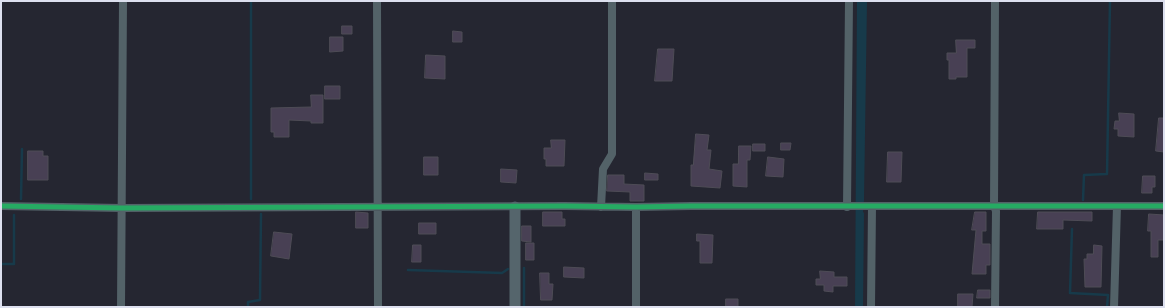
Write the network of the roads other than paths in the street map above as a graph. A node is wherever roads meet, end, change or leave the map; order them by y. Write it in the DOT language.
graph roads {
  1 [pos="123,1"];
  2 [pos="377,1"];
  3 [pos="612,1"];
  4 [pos="849,1"];
  5 [pos="994,1"];
  6 [pos="1,206"];
  7 [pos="515,206"];
  8 [pos="850,206"];
  9 [pos="868,206"];
  10 [pos="994,206"];
  11 [pos="1117,206"];
  12 [pos="1164,206"];
  13 [pos="378,207"];
  14 [pos="601,207"];
  15 [pos="636,207"];
  16 [pos="122,208"];
  17 [pos="121,307"];
  18 [pos="378,307"];
  19 [pos="515,307"];
  20 [pos="636,307"];
  21 [pos="870,307"];
  22 [pos="995,307"];
  23 [pos="1114,307"];
  1 -- 16 [label="street"];
  2 -- 13 [label="street"];
  3 -- 14 [label="street"];
  4 -- 8 [label="street"];
  5 -- 10 [label="street"];
  6 -- 16 [label="street"];
  7 -- 13 [label="street"];
  7 -- 14 [label="street"];
  7 -- 19 [label="street"];
  8 -- 9 [label="street"];
  8 -- 15 [label="street"];
  9 -- 10 [label="street"];
  9 -- 21 [label="street"];
  10 -- 11 [label="street"];
  10 -- 22 [label="street"];
  11 -- 12 [label="street"];
  11 -- 23 [label="street"];
  13 -- 16 [label="street"];
  13 -- 18 [label="street"];
  14 -- 15 [label="street"];
  15 -- 20 [label="street"];
  16 -- 17 [label="street"];
}
